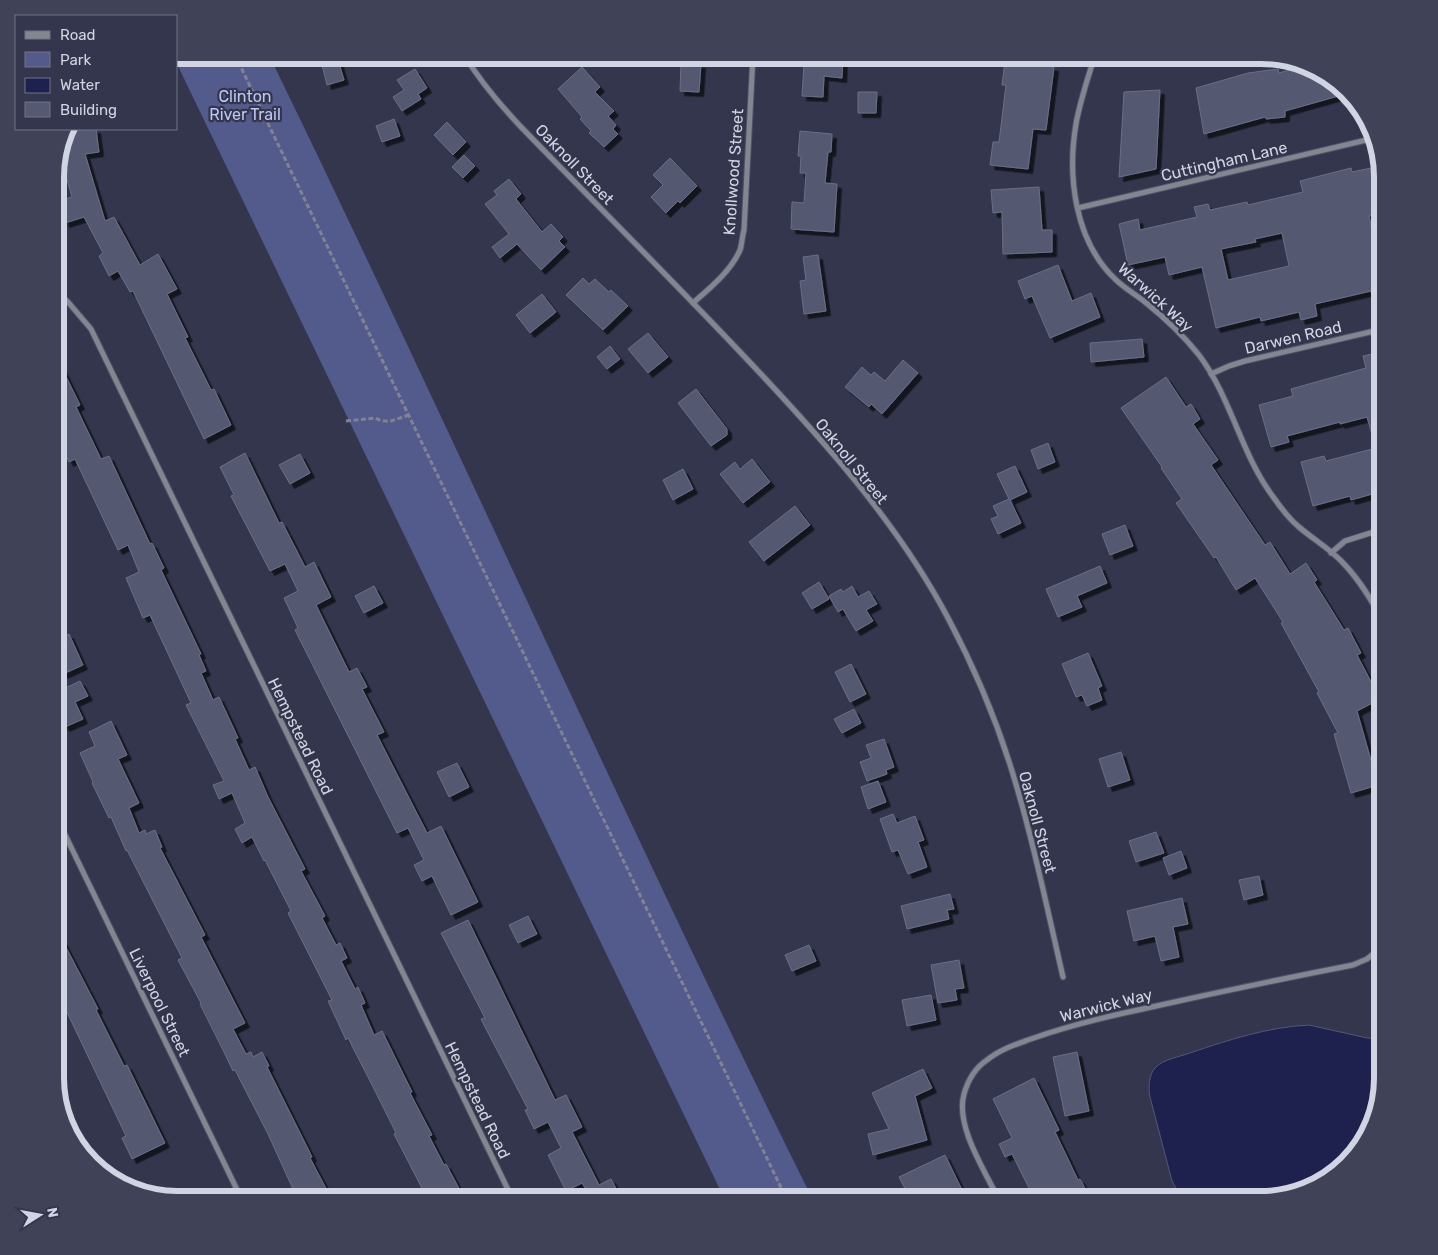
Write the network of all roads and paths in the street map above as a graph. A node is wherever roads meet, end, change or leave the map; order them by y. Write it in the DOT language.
graph roads {
  1 [pos="239,64"];
  2 [pos="470,64"];
  3 [pos="753,64"];
  4 [pos="1093,64"];
  5 [pos="1368,140"];
  6 [pos="1078,208"];
  7 [pos="64,299"];
  8 [pos="693,303"];
  9 [pos="1374,330"];
  10 [pos="1211,374"];
  11 [pos="409,415"];
  12 [pos="346,421"];
  13 [pos="1374,533"];
  14 [pos="1332,553"];
  15 [pos="1374,607"];
  16 [pos="64,833"];
  17 [pos="1374,953"];
  18 [pos="1063,977"];
  19 [pos="238,1191"];
  20 [pos="509,1191"];
  21 [pos="783,1191"];
  22 [pos="995,1191"];
  1 -- 11 [label="path"];
  2 -- 8 [label="street, Oaknoll Street"];
  3 -- 8 [label="street, Knollwood Street"];
  4 -- 6 [label="street, Warwick Way"];
  5 -- 6 [label="street, Cuttingham Lane"];
  6 -- 10 [label="street, Warwick Way"];
  7 -- 20 [label="street, Hempstead Road"];
  8 -- 18 [label="street, Oaknoll Street"];
  9 -- 10 [label="street, Darwen Road"];
  10 -- 14 [label="street, Warwick Way"];
  11 -- 12 [label="path"];
  11 -- 21 [label="path"];
  13 -- 14 [label="street"];
  14 -- 15 [label="street, Warwick Way"];
  16 -- 19 [label="street, Liverpool Street"];
  17 -- 22 [label="street, Warwick Way"];
}
